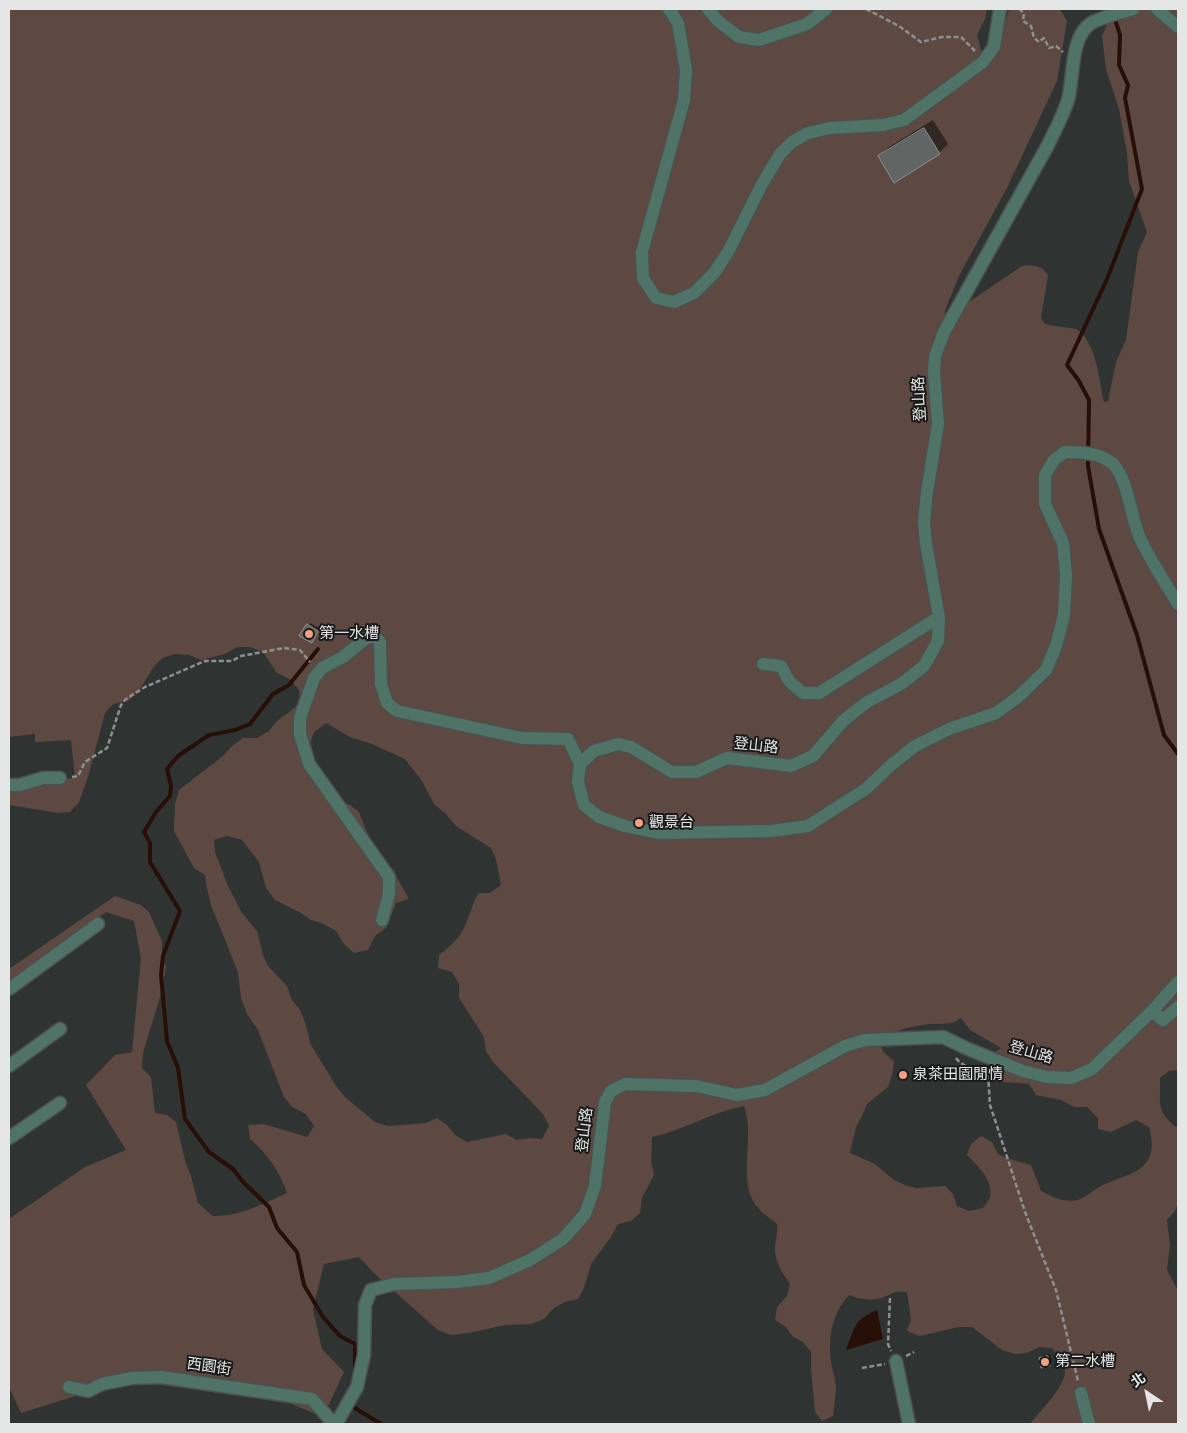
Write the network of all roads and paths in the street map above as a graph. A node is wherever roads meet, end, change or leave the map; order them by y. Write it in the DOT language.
graph roads {
  1 [pos="669,9"];
  2 [pos="708,9"];
  3 [pos="826,9"];
  4 [pos="866,9"];
  5 [pos="1000,9"];
  6 [pos="1019,9"];
  7 [pos="1157,9"];
  8 [pos="1129,10"];
  9 [pos="1178,27"];
  10 [pos="994,47"];
  11 [pos="1073,62"];
  12 [pos="1178,604"];
  13 [pos="939,617"];
  14 [pos="763,664"];
  15 [pos="322,668"];
  16 [pos="580,764"];
  17 [pos="60,778"];
  18 [pos="9,785"];
  19 [pos="382,920"];
  20 [pos="98,924"];
  21 [pos="1178,982"];
  22 [pos="9,989"];
  23 [pos="1178,1008"];
  24 [pos="1152,1011"];
  25 [pos="60,1029"];
  26 [pos="952,1055"];
  27 [pos="9,1066"];
  28 [pos="60,1103"];
  29 [pos="9,1138"];
  30 [pos="890,1298"];
  31 [pos="896,1362"];
  32 [pos="862,1368"];
  33 [pos="69,1387"];
  34 [pos="1081,1394"];
  35 [pos="335,1424"];
  36 [pos="909,1424"];
  37 [pos="1089,1424"];
  1 -- 10 [label="street"];
  2 -- 3 [label="street"];
  4 -- 10 [label="path"];
  5 -- 10 [label="street"];
  6 -- 11 [label="path"];
  7 -- 9 [label="street"];
  8 -- 11 [label="street, 登山路"];
  11 -- 13 [label="street, 登山路"];
  12 -- 16 [label="street"];
  13 -- 14 [label="street"];
  13 -- 16 [label="street, 登山路"];
  15 -- 16 [label="street"];
  15 -- 17 [label="path"];
  15 -- 19 [label="street"];
  17 -- 18 [label="street"];
  20 -- 22 [label="street"];
  21 -- 24 [label="street, 登山路"];
  23 -- 24 [label="street"];
  24 -- 35 [label="street, 登山路"];
  25 -- 27 [label="street"];
  26 -- 34 [label="path"];
  28 -- 29 [label="street"];
  30 -- 31 [label="path"];
  31 -- 32 [label="path"];
  31 -- 36 [label="street"];
  33 -- 35 [label="street, 西園街"];
  34 -- 37 [label="street"];
}
